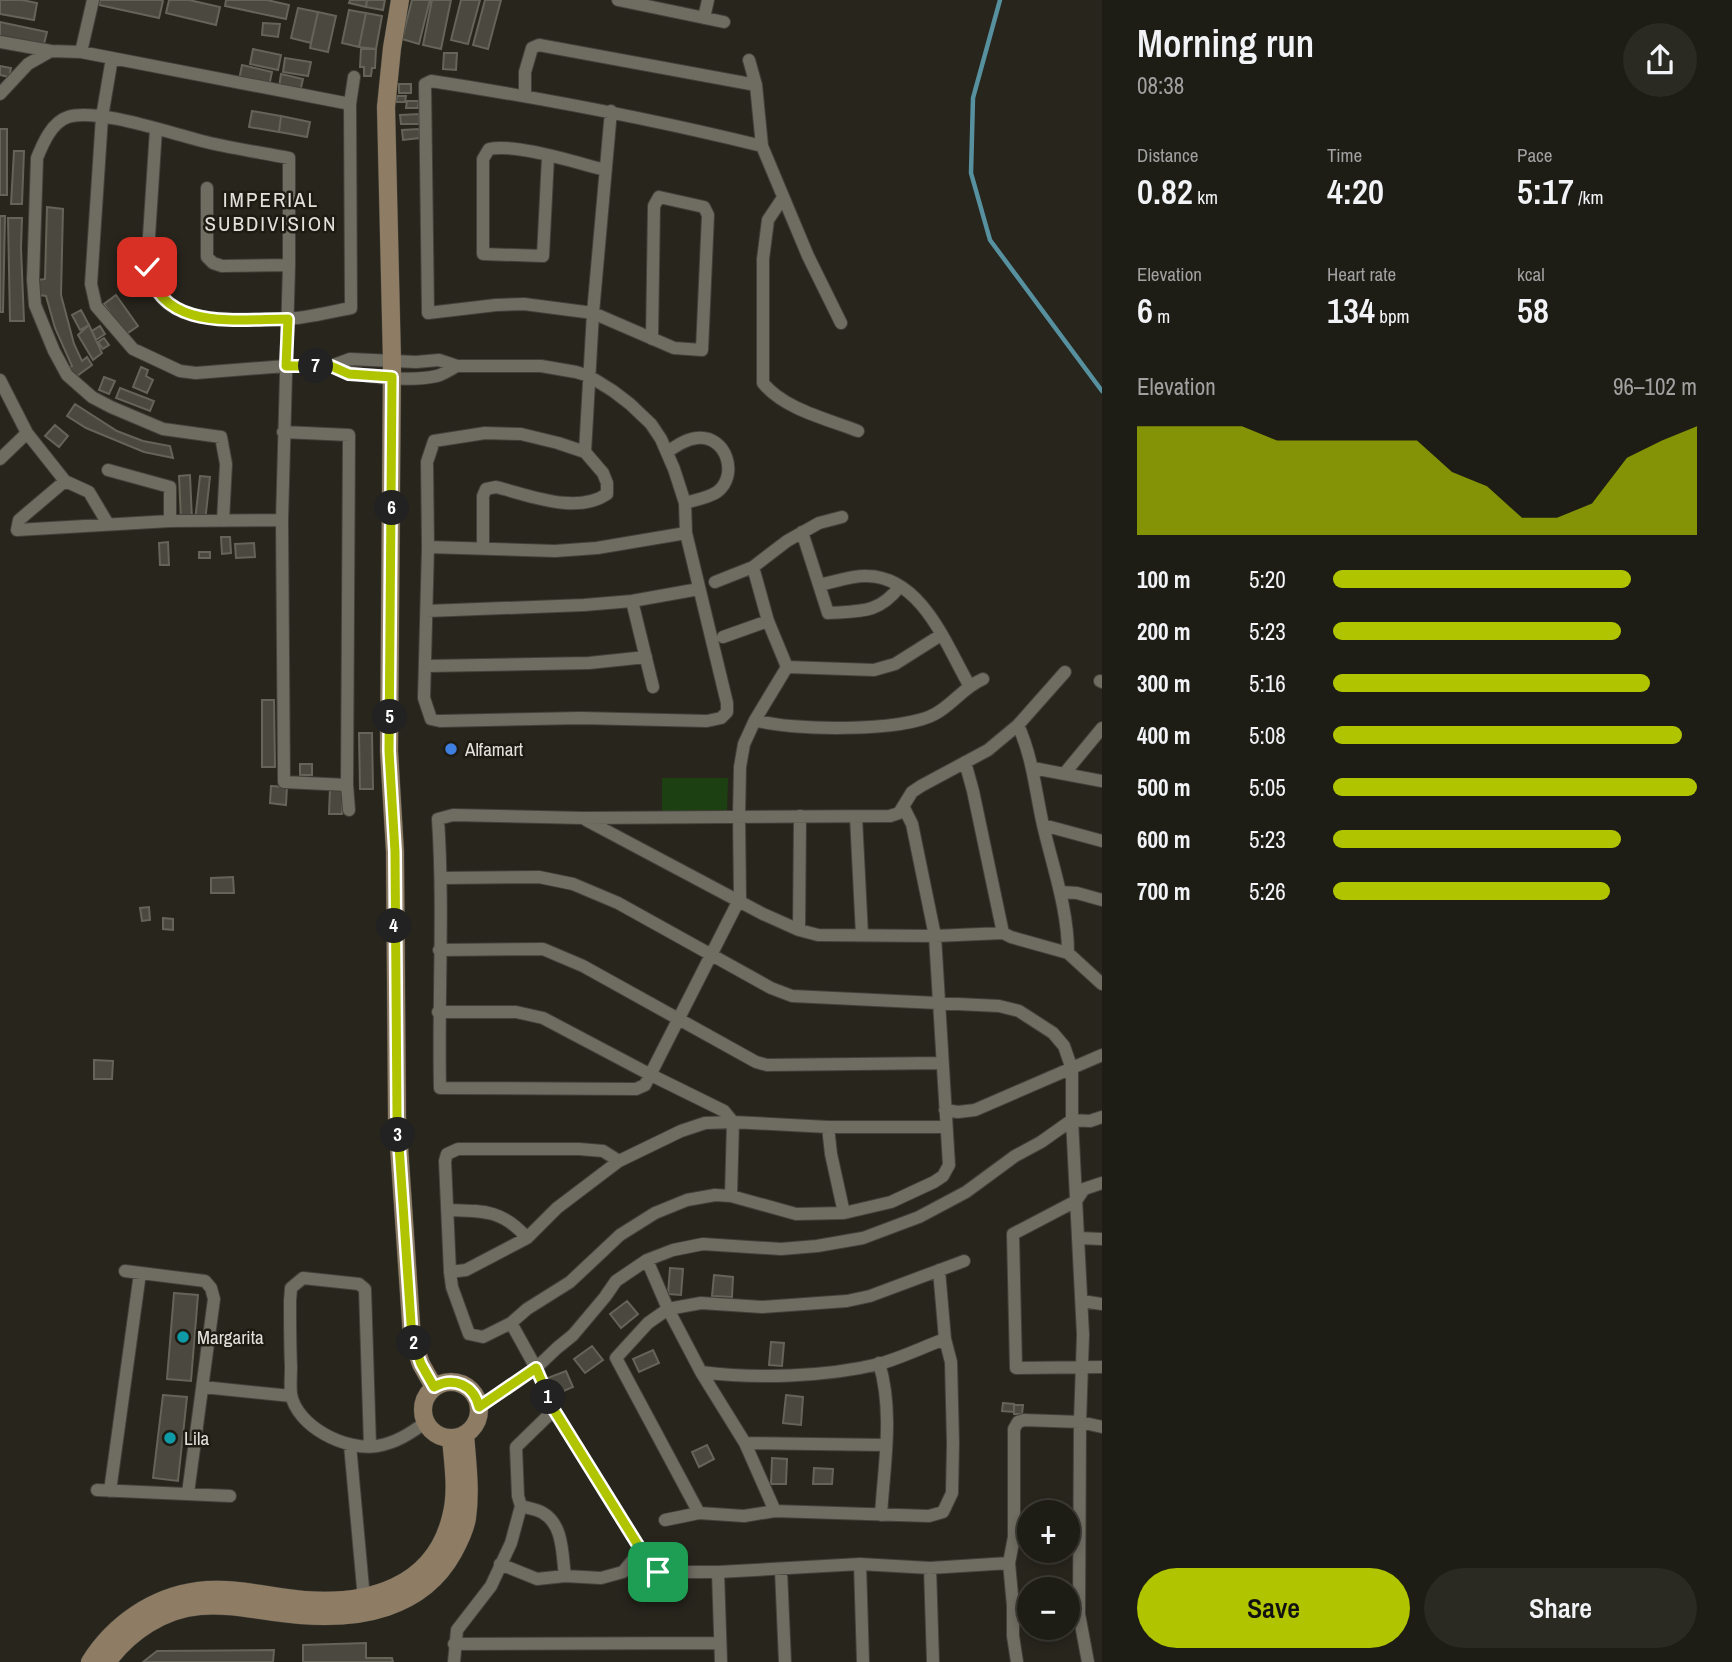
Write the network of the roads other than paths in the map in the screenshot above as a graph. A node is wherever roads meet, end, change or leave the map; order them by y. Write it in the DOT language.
graph roads {
  1 [pos="93,0"];
  2 [pos="400,0"];
  3 [pos="618,0"];
  4 [pos="708,0"];
  5 [pos="659,4"];
  6 [pos="704,18"];
  7 [pos="724,22"];
  8 [pos="0,42"];
  9 [pos="51,51"];
  10 [pos="81,52"];
  11 [pos="112,58"];
  12 [pos="750,60"];
  13 [pos="354,77"];
  14 [pos="756,85"];
  15 [pos="0,94"];
  16 [pos="524,95"];
  17 [pos="350,104"];
  18 [pos="611,111"];
  19 [pos="102,117"];
  20 [pos="156,129"];
  21 [pos="761,146"];
  22 [pos="548,157"];
  23 [pos="605,170"];
  24 [pos="207,188"];
  25 [pos="782,199"];
  26 [pos="289,265"];
  27 [pos="593,313"];
  28 [pos="288,319"];
  29 [pos="841,323"];
  30 [pos="652,339"];
  31 [pos="286,366"];
  32 [pos="392,369"];
  33 [pos="589,376"];
  34 [pos="0,380"];
  35 [pos="858,431"];
  36 [pos="283,432"];
  37 [pos="27,433"];
  38 [pos="585,452"];
  39 [pos="667,452"];
  40 [pos="1,458"];
  41 [pos="108,470"];
  42 [pos="65,481"];
  43 [pos="685,503"];
  44 [pos="842,517"];
  45 [pos="282,520"];
  46 [pos="170,521"];
  47 [pos="223,521"];
  48 [pos="108,524"];
  49 [pos="802,532"];
  50 [pos="686,533"];
  51 [pos="428,547"];
  52 [pos="483,549"];
  53 [pos="753,567"];
  54 [pos="715,582"];
  55 [pos="819,585"];
  56 [pos="900,586"];
  57 [pos="699,589"];
  58 [pos="632,601"];
  59 [pos="427,611"];
  60 [pos="768,621"];
  61 [pos="941,635"];
  62 [pos="723,637"];
  63 [pos="646,657"];
  64 [pos="427,666"];
  65 [pos="787,667"];
  66 [pos="1065,672"];
  67 [pos="983,679"];
  68 [pos="969,685"];
  69 [pos="653,687"];
  70 [pos="755,720"];
  71 [pos="1018,725"];
  72 [pos="1102,728"];
  73 [pos="965,762"];
  74 [pos="1033,768"];
  75 [pos="1064,774"];
  76 [pos="1102,781"];
  77 [pos="347,785"];
  78 [pos="904,808"];
  79 [pos="349,810"];
  80 [pos="739,816"];
  81 [pos="800,816"];
  82 [pos="856,817"];
  83 [pos="583,818"];
  84 [pos="1043,825"];
  85 [pos="1102,841"];
  86 [pos="442,878"];
  87 [pos="1061,892"];
  88 [pos="1102,900"];
  89 [pos="739,901"];
  90 [pos="799,930"];
  91 [pos="1003,933"];
  92 [pos="862,935"];
  93 [pos="935,936"];
  94 [pos="439,950"];
  95 [pos="1068,953"];
  96 [pos="711,956"];
  97 [pos="1102,985"];
  98 [pos="941,1002"];
  99 [pos="438,1012"];
  100 [pos="680,1019"];
  101 [pos="1102,1055"];
  102 [pos="942,1063"];
  103 [pos="1072,1069"];
  104 [pos="650,1075"];
  105 [pos="945,1110"];
  106 [pos="1102,1118"];
  107 [pos="1072,1120"];
  108 [pos="733,1122"];
  109 [pos="828,1127"];
  110 [pos="946,1127"];
  111 [pos="619,1161"];
  112 [pos="1102,1183"];
  113 [pos="731,1196"];
  114 [pos="1076,1201"];
  115 [pos="447,1210"];
  116 [pos="844,1213"];
  117 [pos="527,1238"];
  118 [pos="1079,1238"];
  119 [pos="1102,1239"];
  120 [pos="647,1260"];
  121 [pos="964,1261"];
  122 [pos="939,1270"];
  123 [pos="125,1271"];
  124 [pos="450,1272"];
  125 [pos="140,1273"];
  126 [pos="1082,1301"];
  127 [pos="1102,1304"];
  128 [pos="668,1308"];
  129 [pos="510,1323"];
  130 [pos="945,1339"];
  131 [pos="879,1363"];
  132 [pos="1082,1365"];
  133 [pos="1102,1367"];
  134 [pos="536,1368"];
  135 [pos="701,1372"];
  136 [pos="202,1387"];
  137 [pos="434,1387"];
  138 [pos="291,1396"];
  139 [pos="479,1407"];
  140 [pos="554,1410"];
  141 [pos="426,1422"];
  142 [pos="1080,1422"];
  143 [pos="1102,1427"];
  144 [pos="458,1436"];
  145 [pos="745,1443"];
  146 [pos="885,1445"];
  147 [pos="350,1446"];
  148 [pos="370,1446"];
  149 [pos="188,1493"];
  150 [pos="230,1496"];
  151 [pos="521,1506"];
  152 [pos="775,1511"];
  153 [pos="699,1513"];
  154 [pos="881,1515"];
  155 [pos="664,1520"];
  156 [pos="641,1550"];
  157 [pos="1009,1563"];
  158 [pos="500,1564"];
  159 [pos="860,1564"];
  160 [pos="930,1568"];
  161 [pos="781,1570"];
  162 [pos="718,1572"];
  163 [pos="565,1576"];
  164 [pos="364,1599"];
  165 [pos="720,1643"];
  166 [pos="454,1644"];
  167 [pos="90,1662"];
  168 [pos="107,1662"];
  169 [pos="454,1662"];
  170 [pos="721,1662"];
  171 [pos="785,1662"];
  172 [pos="863,1662"];
  173 [pos="933,1662"];
  174 [pos="1017,1662"];
  175 [pos="1088,1662"];
  1 -- 10 [label="street"];
  2 -- 32 [label="street"];
  3 -- 5 [label="street"];
  4 -- 6 [label="street"];
  5 -- 6 [label="street"];
  6 -- 7 [label="street"];
  8 -- 9 [label="street"];
  9 -- 10 [label="street"];
  9 -- 15 [label="street"];
  10 -- 11 [label="street"];
  11 -- 17 [label="street"];
  11 -- 19 [label="street"];
  12 -- 14 [label="street"];
  13 -- 17 [label="street"];
  14 -- 16 [label="street"];
  14 -- 21 [label="street"];
  16 -- 18 [label="street"];
  16 -- 27 [label="street"];
  17 -- 28 [label="street"];
  18 -- 21 [label="street"];
  18 -- 23 [label="street"];
  19 -- 20 [label="street"];
  19 -- 31 [label="street"];
  19 -- 47 [label="street"];
  20 -- 26 [label="street"];
  20 -- 28 [label="street"];
  21 -- 25 [label="street"];
  22 -- 22 [label="street"];
  22 -- 23 [label="street"];
  23 -- 27 [label="street"];
  24 -- 26 [label="street"];
  25 -- 29 [label="street"];
  25 -- 35 [label="street"];
  26 -- 28 [label="street"];
  27 -- 30 [label="street"];
  27 -- 33 [label="street"];
  28 -- 31 [label="street"];
  30 -- 30 [label="street"];
  31 -- 32 [label="street"];
  31 -- 36 [label="street"];
  32 -- 33 [label="street"];
  32 -- 137 [label="street"];
  33 -- 38 [label="street"];
  33 -- 39 [label="street"];
  34 -- 37 [label="street"];
  36 -- 45 [label="street"];
  36 -- 77 [label="street"];
  37 -- 40 [label="street"];
  37 -- 42 [label="street"];
  38 -- 51 [label="street"];
  38 -- 52 [label="street"];
  39 -- 43 [label="street"];
  39 -- 43 [label="street"];
  41 -- 46 [label="street"];
  42 -- 48 [label="street"];
  42 -- 48 [label="street"];
  43 -- 50 [label="street"];
  44 -- 49 [label="street"];
  45 -- 47 [label="street"];
  45 -- 77 [label="street"];
  46 -- 47 [label="street"];
  46 -- 48 [label="street"];
  49 -- 53 [label="street"];
  49 -- 55 [label="street"];
  50 -- 52 [label="street"];
  50 -- 57 [label="street"];
  51 -- 52 [label="street"];
  51 -- 59 [label="street"];
  53 -- 54 [label="street"];
  53 -- 60 [label="street"];
  55 -- 56 [label="street"];
  55 -- 56 [label="street"];
  56 -- 61 [label="street"];
  57 -- 58 [label="street"];
  57 -- 64 [label="street"];
  58 -- 59 [label="street"];
  58 -- 63 [label="street"];
  59 -- 64 [label="street"];
  60 -- 62 [label="street"];
  60 -- 65 [label="street"];
  61 -- 65 [label="street"];
  61 -- 68 [label="street"];
  63 -- 64 [label="street"];
  63 -- 69 [label="street"];
  65 -- 70 [label="street"];
  66 -- 71 [label="street"];
  67 -- 68 [label="street"];
  68 -- 70 [label="street"];
  70 -- 80 [label="street"];
  71 -- 73 [label="street"];
  71 -- 74 [label="street"];
  72 -- 75 [label="street"];
  73 -- 78 [label="street"];
  73 -- 91 [label="street"];
  74 -- 75 [label="street"];
  74 -- 84 [label="street"];
  75 -- 76 [label="street"];
  77 -- 79 [label="street"];
  78 -- 82 [label="street"];
  78 -- 93 [label="street"];
  80 -- 81 [label="street"];
  80 -- 83 [label="street"];
  80 -- 89 [label="street"];
  81 -- 82 [label="street"];
  81 -- 90 [label="street"];
  82 -- 92 [label="street"];
  83 -- 86 [label="street"];
  83 -- 89 [label="street"];
  84 -- 85 [label="street"];
  84 -- 87 [label="street"];
  86 -- 94 [label="street"];
  86 -- 96 [label="street"];
  87 -- 88 [label="street"];
  87 -- 95 [label="street"];
  89 -- 90 [label="street"];
  89 -- 96 [label="street"];
  90 -- 92 [label="street"];
  91 -- 93 [label="street"];
  91 -- 95 [label="street"];
  92 -- 93 [label="street"];
  93 -- 98 [label="street"];
  94 -- 99 [label="street"];
  94 -- 100 [label="street"];
  95 -- 97 [label="street"];
  96 -- 98 [label="street"];
  96 -- 100 [label="street"];
  98 -- 102 [label="street"];
  98 -- 103 [label="street"];
  99 -- 104 [label="street"];
  99 -- 104 [label="street"];
  100 -- 102 [label="street"];
  100 -- 104 [label="street"];
  101 -- 103 [label="street"];
  102 -- 105 [label="street"];
  103 -- 105 [label="street"];
  103 -- 107 [label="street"];
  104 -- 108 [label="street"];
  105 -- 110 [label="street"];
  106 -- 107 [label="street"];
  107 -- 114 [label="street"];
  107 -- 120 [label="street"];
  108 -- 109 [label="street"];
  108 -- 111 [label="street"];
  108 -- 113 [label="street"];
  109 -- 110 [label="street"];
  109 -- 116 [label="street"];
  110 -- 116 [label="street"];
  111 -- 115 [label="street"];
  111 -- 117 [label="street"];
  112 -- 114 [label="street"];
  113 -- 116 [label="street"];
  113 -- 129 [label="street"];
  114 -- 118 [label="street"];
  114 -- 132 [label="street"];
  115 -- 117 [label="street"];
  115 -- 124 [label="street"];
  117 -- 124 [label="street"];
  118 -- 119 [label="street"];
  118 -- 126 [label="street"];
  120 -- 128 [label="street"];
  120 -- 134 [label="street"];
  121 -- 122 [label="street"];
  122 -- 128 [label="street"];
  122 -- 130 [label="street"];
  123 -- 125 [label="street"];
  124 -- 129 [label="street"];
  125 -- 136 [label="street"];
  125 -- 149 [label="street"];
  126 -- 127 [label="street"];
  126 -- 132 [label="street"];
  128 -- 135 [label="street"];
  128 -- 153 [label="street"];
  129 -- 134 [label="street"];
  130 -- 131 [label="street"];
  130 -- 154 [label="street"];
  131 -- 135 [label="street"];
  131 -- 146 [label="street"];
  132 -- 133 [label="street"];
  132 -- 142 [label="street"];
  134 -- 139 [label="street"];
  134 -- 140 [label="street"];
  135 -- 145 [label="street"];
  136 -- 138 [label="street"];
  136 -- 149 [label="street"];
  137 -- 139 [label="street"];
  137 -- 141 [label="street"];
  138 -- 147 [label="street"];
  138 -- 148 [label="street"];
  139 -- 144 [label="street"];
  140 -- 151 [label="street"];
  140 -- 156 [label="street"];
  141 -- 144 [label="street"];
  141 -- 148 [label="street"];
  142 -- 143 [label="street"];
  142 -- 157 [label="street"];
  142 -- 175 [label="street"];
  144 -- 164 [label="street"];
  144 -- 168 [label="street"];
  145 -- 146 [label="street"];
  145 -- 152 [label="street"];
  146 -- 154 [label="street"];
  147 -- 148 [label="street"];
  147 -- 164 [label="street"];
  149 -- 150 [label="street"];
  151 -- 158 [label="street"];
  151 -- 163 [label="street"];
  152 -- 153 [label="street"];
  152 -- 154 [label="street"];
  153 -- 155 [label="street"];
  156 -- 162 [label="street"];
  156 -- 163 [label="street"];
  157 -- 160 [label="street"];
  157 -- 174 [label="street"];
  158 -- 163 [label="street"];
  158 -- 166 [label="street"];
  159 -- 160 [label="street"];
  159 -- 161 [label="street"];
  159 -- 172 [label="street"];
  160 -- 173 [label="street"];
  161 -- 162 [label="street"];
  161 -- 171 [label="street"];
  162 -- 165 [label="street"];
  164 -- 167 [label="street"];
  165 -- 166 [label="street"];
  165 -- 170 [label="street"];
  166 -- 169 [label="street"];
}
